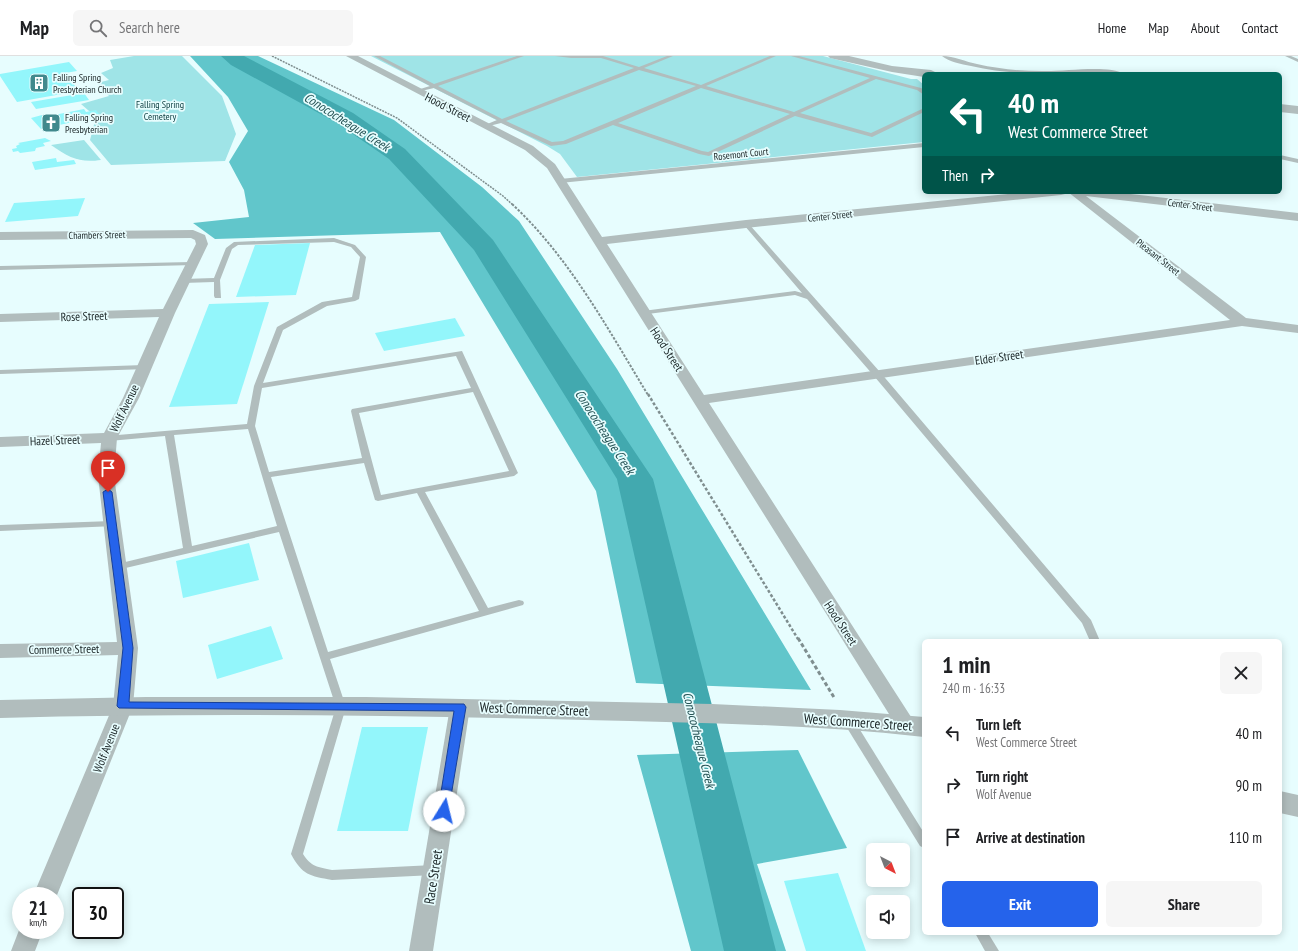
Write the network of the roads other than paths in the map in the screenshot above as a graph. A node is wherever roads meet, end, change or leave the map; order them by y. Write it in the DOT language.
graph roads {
  1 [pos="351,56"];
  2 [pos="376,56"];
  3 [pos="522,56"];
  4 [pos="557,56"];
  5 [pos="601,56"];
  6 [pos="671,56"];
  7 [pos="774,56"];
  8 [pos="793,56"];
  9 [pos="834,56"];
  10 [pos="944,56"];
  11 [pos="1287,56"];
  12 [pos="1298,61"];
  13 [pos="641,68"];
  14 [pos="1028,72"];
  15 [pos="1076,72"];
  16 [pos="1113,72"];
  17 [pos="922,73"];
  18 [pos="874,78"];
  19 [pos="435,86"];
  20 [pos="703,86"];
  21 [pos="419,91"];
  22 [pos="922,91"];
  23 [pos="1282,108"];
  24 [pos="1298,110"];
  25 [pos="922,111"];
  26 [pos="794,114"];
  27 [pos="502,121"];
  28 [pos="613,123"];
  29 [pos="487,126"];
  30 [pos="922,145"];
  31 [pos="1282,157"];
  32 [pos="1298,161"];
  33 [pos="560,181"];
  34 [pos="1041,194"];
  35 [pos="1077,194"];
  36 [pos="1100,194"];
  37 [pos="1298,217"];
  38 [pos="746,224"];
  39 [pos="193,234"];
  40 [pos="0,236"];
  41 [pos="598,242"];
  42 [pos="192,264"];
  43 [pos="0,268"];
  44 [pos="217,280"];
  45 [pos="184,281"];
  46 [pos="218,296"];
  47 [pos="809,297"];
  48 [pos="168,313"];
  49 [pos="643,313"];
  50 [pos="0,318"];
  51 [pos="1242,322"];
  52 [pos="1298,329"];
  53 [pos="144,367"];
  54 [pos="0,372"];
  55 [pos="876,374"];
  56 [pos="258,386"];
  57 [pos="476,389"];
  58 [pos="700,400"];
  59 [pos="251,426"];
  60 [pos="169,433"];
  61 [pos="110,438"];
  62 [pos="0,442"];
  63 [pos="366,460"];
  64 [pos="266,475"];
  65 [pos="420,490"];
  66 [pos="112,524"];
  67 [pos="0,528"];
  68 [pos="282,528"];
  69 [pos="188,550"];
  70 [pos="117,567"];
  71 [pos="519,603"];
  72 [pos="485,612"];
  73 [pos="1095,639"];
  74 [pos="128,648"];
  75 [pos="0,650"];
  76 [pos="324,657"];
  77 [pos="123,706"];
  78 [pos="341,707"];
  79 [pos="460,707"];
  80 [pos="0,709"];
  81 [pos="847,719"];
  82 [pos="915,726"];
  83 [pos="1282,802"];
  84 [pos="1298,806"];
  85 [pos="922,839"];
  86 [pos="434,870"];
  87 [pos="49,887"];
  88 [pos="982,935"];
  89 [pos="28,939"];
  90 [pos="23,951"];
  91 [pos="422,951"];
  92 [pos="992,951"];
  1 -- 21 [label="street, Hood Street"];
  2 -- 19 [label="lane"];
  3 -- 19 [label="lane"];
  4 -- 5 [label="lane"];
  5 -- 13 [label="lane"];
  6 -- 13 [label="lane"];
  7 -- 20 [label="lane"];
  8 -- 18 [label="lane"];
  9 -- 17 [label="street"];
  10 -- 14 [label="lane"];
  11 -- 12 [label="lane"];
  13 -- 20 [label="lane"];
  13 -- 27 [label="lane"];
  15 -- 16 [label="lane"];
  18 -- 22 [label="lane"];
  18 -- 26 [label="lane"];
  19 -- 21 [label="lane"];
  19 -- 27 [label="lane"];
  20 -- 26 [label="lane"];
  20 -- 28 [label="lane"];
  21 -- 29 [label="street, Hood Street"];
  23 -- 24 [label="street"];
  25 -- 26 [label="lane"];
  26 -- 28 [label="lane"];
  27 -- 28 [label="lane"];
  27 -- 29 [label="lane"];
  29 -- 33 [label="street, Hood Street"];
  30 -- 33 [label="lane, Rosemont Court"];
  31 -- 32 [label="lane"];
  33 -- 41 [label="street, Hood Street"];
  34 -- 38 [label="street, Center Street"];
  35 -- 51 [label="street, Pleasant Street"];
  36 -- 37 [label="street, Center Street"];
  38 -- 41 [label="street, Center Street"];
  38 -- 47 [label="lane"];
  39 -- 40 [label="street, Chambers Street"];
  39 -- 42 [label="street, Wolf Avenue"];
  41 -- 49 [label="street, Hood Street"];
  42 -- 43 [label="lane"];
  42 -- 45 [label="street, Wolf Avenue"];
  44 -- 45 [label="lane"];
  44 -- 46 [label="lane"];
  44 -- 56 [label="lane"];
  45 -- 48 [label="street, Wolf Avenue"];
  47 -- 49 [label="lane"];
  47 -- 55 [label="lane"];
  48 -- 50 [label="street, Rose Street"];
  48 -- 53 [label="street, Wolf Avenue"];
  49 -- 58 [label="street, Hood Street"];
  51 -- 52 [label="street, Elder Street"];
  51 -- 55 [label="street, Elder Street"];
  53 -- 54 [label="lane"];
  53 -- 61 [label="street, Wolf Avenue"];
  55 -- 58 [label="street, Elder Street"];
  55 -- 73 [label="lane"];
  56 -- 57 [label="lane"];
  56 -- 59 [label="lane"];
  57 -- 63 [label="lane"];
  57 -- 65 [label="lane"];
  58 -- 82 [label="street, Hood Street"];
  59 -- 60 [label="lane"];
  59 -- 64 [label="lane"];
  60 -- 61 [label="lane"];
  60 -- 69 [label="lane"];
  61 -- 62 [label="street, Hazel Street"];
  61 -- 66 [label="street, Wolf Avenue"];
  63 -- 64 [label="lane"];
  63 -- 65 [label="lane"];
  64 -- 68 [label="lane"];
  65 -- 72 [label="lane"];
  66 -- 67 [label="lane"];
  66 -- 70 [label="street, Wolf Avenue"];
  68 -- 69 [label="lane"];
  68 -- 76 [label="lane"];
  69 -- 70 [label="lane"];
  70 -- 74 [label="street, Wolf Avenue"];
  71 -- 72 [label="lane"];
  72 -- 76 [label="lane"];
  74 -- 75 [label="street, Commerce Street"];
  74 -- 77 [label="street, Wolf Avenue"];
  76 -- 78 [label="lane"];
  77 -- 78 [label="street, West Commerce Street"];
  77 -- 80 [label="street, West Commerce Street"];
  77 -- 87 [label="street, Wolf Avenue"];
  78 -- 79 [label="street, West Commerce Street"];
  78 -- 86 [label="lane"];
  79 -- 81 [label="street, West Commerce Street"];
  79 -- 86 [label="street, Race Street"];
  81 -- 82 [label="street, West Commerce Street"];
  81 -- 85 [label="lane"];
  83 -- 84 [label="street"];
  86 -- 91 [label="street, Race Street"];
  88 -- 92 [label="lane"];
  89 -- 90 [label="street"];
}
